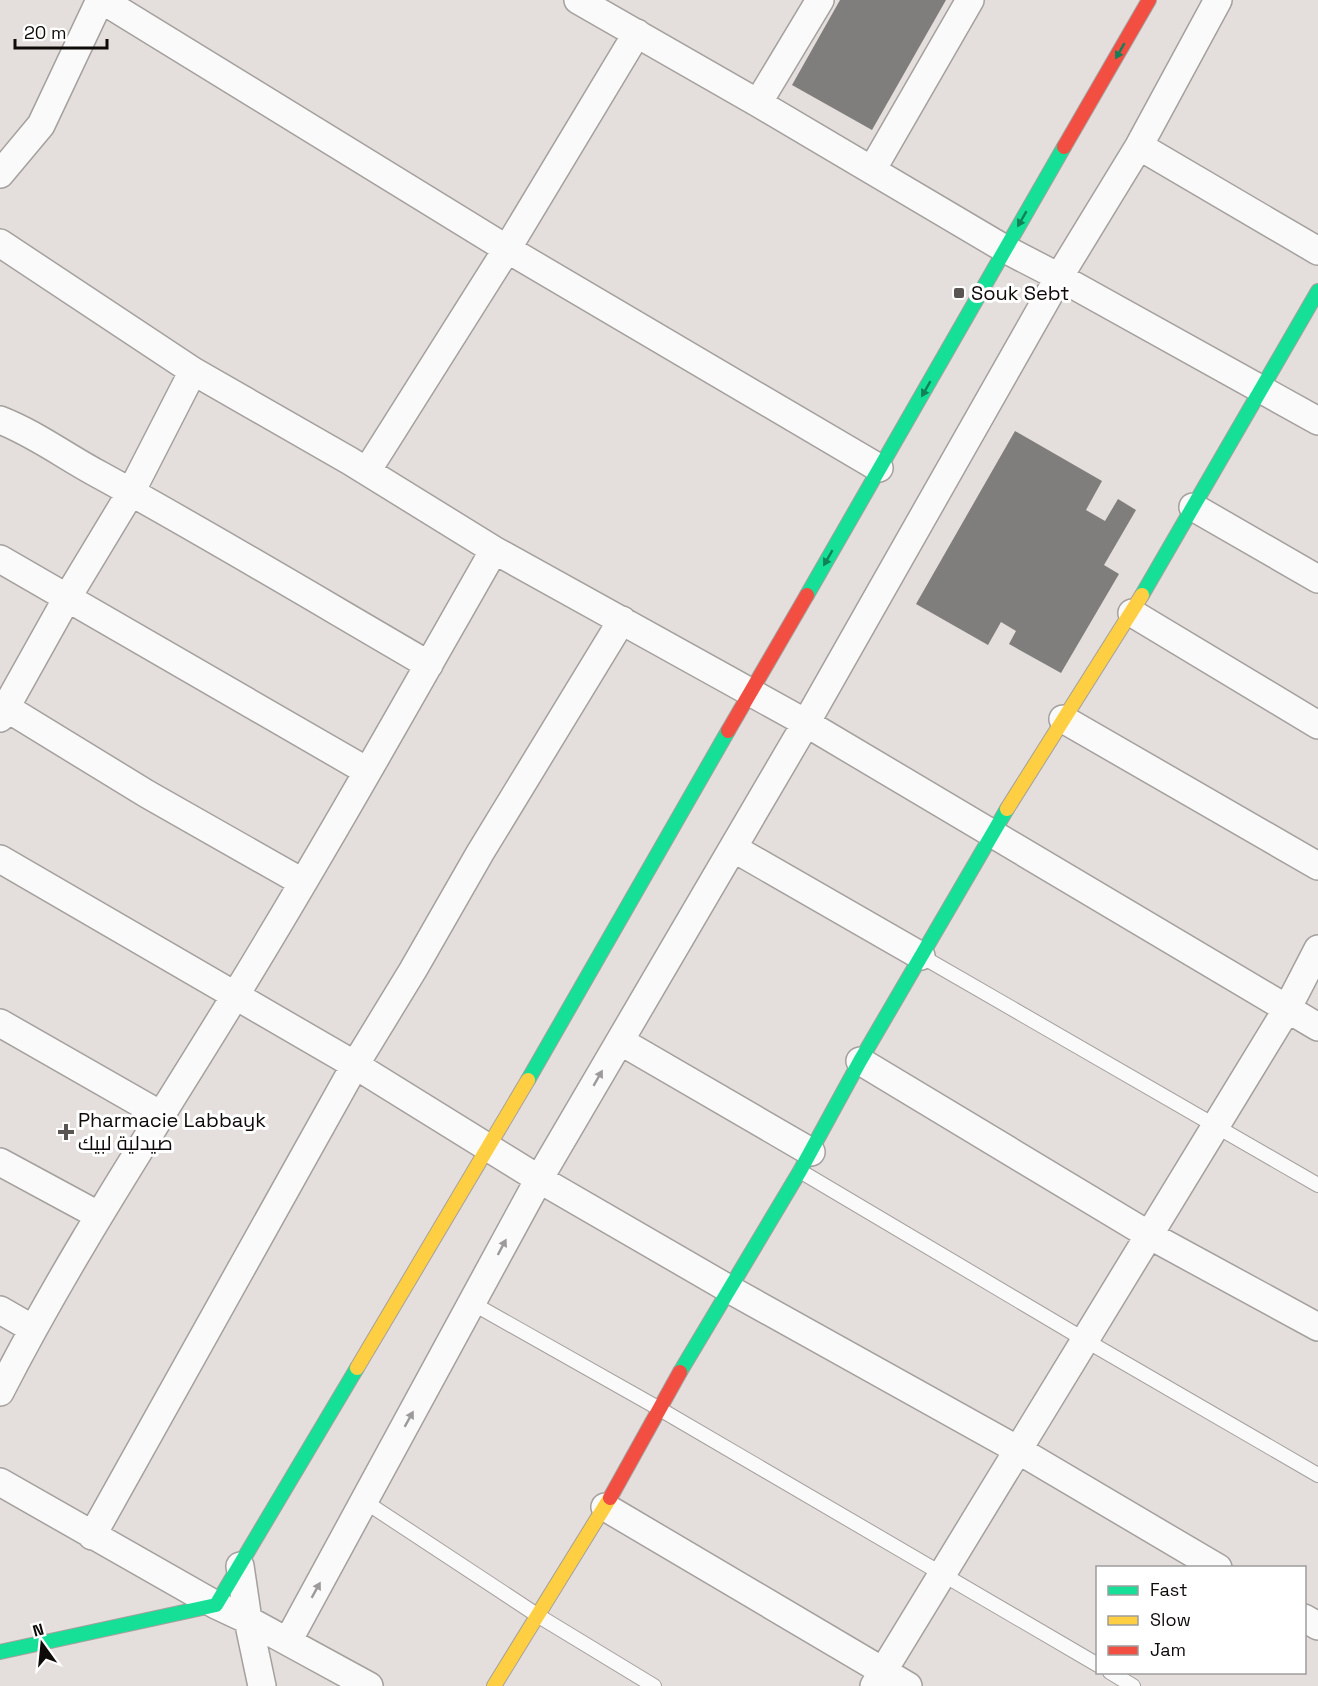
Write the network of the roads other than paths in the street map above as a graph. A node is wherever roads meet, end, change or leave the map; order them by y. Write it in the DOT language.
graph roads {
  1 [pos="101,0"];
  2 [pos="578,0"];
  3 [pos="819,0"];
  4 [pos="970,0"];
  5 [pos="1149,0"];
  6 [pos="1218,0"];
  7 [pos="637,33"];
  8 [pos="758,103"];
  9 [pos="1139,146"];
  10 [pos="872,170"];
  11 [pos="0,174"];
  12 [pos="0,243"];
  13 [pos="507,249"];
  14 [pos="1005,249"];
  15 [pos="1318,251"];
  16 [pos="1059,277"];
  17 [pos="1318,291"];
  18 [pos="193,371"];
  19 [pos="1261,388"];
  20 [pos="0,420"];
  21 [pos="1318,421"];
  22 [pos="879,468"];
  23 [pos="367,471"];
  24 [pos="131,492"];
  25 [pos="1193,507"];
  26 [pos="494,550"];
  27 [pos="0,559"];
  28 [pos="1318,579"];
  29 [pos="67,598"];
  30 [pos="1132,613"];
  31 [pos="622,620"];
  32 [pos="429,665"];
  33 [pos="751,692"];
  34 [pos="2,710"];
  35 [pos="1063,719"];
  36 [pos="806,723"];
  37 [pos="1318,724"];
  38 [pos="367,771"];
  39 [pos="991,834"];
  40 [pos="732,848"];
  41 [pos="0,859"];
  42 [pos="1318,866"];
  43 [pos="302,882"];
  44 [pos="1318,949"];
  45 [pos="921,956"];
  46 [pos="236,994"];
  47 [pos="1287,1009"];
  48 [pos="0,1023"];
  49 [pos="1318,1027"];
  50 [pos="620,1041"];
  51 [pos="860,1062"];
  52 [pos="356,1065"];
  53 [pos="161,1115"];
  54 [pos="1216,1125"];
  55 [pos="489,1147"];
  56 [pos="0,1162"];
  57 [pos="806,1162"];
  58 [pos="539,1179"];
  59 [pos="1318,1185"];
  60 [pos="98,1215"];
  61 [pos="1149,1235"];
  62 [pos="729,1289"];
  63 [pos="472,1303"];
  64 [pos="0,1310"];
  65 [pos="1318,1327"];
  66 [pos="33,1329"];
  67 [pos="1085,1340"];
  68 [pos="0,1392"];
  69 [pos="658,1408"];
  70 [pos="1018,1450"];
  71 [pos="1318,1474"];
  72 [pos="0,1482"];
  73 [pos="364,1501"];
  74 [pos="605,1507"];
  75 [pos="92,1536"];
  76 [pos="240,1566"];
  77 [pos="1215,1566"];
  78 [pos="942,1575"];
  79 [pos="216,1605"];
  80 [pos="537,1615"];
  81 [pos="248,1620"];
  82 [pos="288,1641"];
  83 [pos="0,1652"];
  84 [pos="1096,1664"];
  85 [pos="1113,1674"];
  86 [pos="879,1679"];
  87 [pos="262,1686"];
  88 [pos="369,1686"];
  89 [pos="494,1686"];
  90 [pos="654,1686"];
  91 [pos="908,1686"];
  92 [pos="1133,1686"];
  1 -- 11 [label="street"];
  1 -- 13 [label="street"];
  2 -- 7 [label="street"];
  3 -- 8 [label="street"];
  4 -- 10 [label="street"];
  5 -- 14 [label="street, one-way"];
  6 -- 9 [label="street"];
  7 -- 8 [label="street"];
  7 -- 13 [label="street"];
  8 -- 10 [label="street"];
  9 -- 15 [label="street"];
  9 -- 16 [label="street"];
  10 -- 14 [label="street"];
  12 -- 18 [label="street"];
  13 -- 22 [label="street"];
  13 -- 23 [label="street"];
  14 -- 16 [label="street"];
  14 -- 22 [label="street, one-way"];
  16 -- 19 [label="street"];
  16 -- 36 [label="street"];
  17 -- 19 [label="street"];
  18 -- 23 [label="street"];
  18 -- 24 [label="street"];
  19 -- 21 [label="street"];
  19 -- 25 [label="street"];
  20 -- 24 [label="street"];
  22 -- 33 [label="street, one-way"];
  23 -- 26 [label="street"];
  24 -- 29 [label="street"];
  24 -- 32 [label="street"];
  25 -- 28 [label="street"];
  25 -- 30 [label="street"];
  26 -- 31 [label="street"];
  26 -- 32 [label="street"];
  27 -- 29 [label="street"];
  29 -- 34 [label="street"];
  29 -- 38 [label="street"];
  30 -- 35 [label="street"];
  30 -- 37 [label="street"];
  31 -- 33 [label="street"];
  31 -- 52 [label="street"];
  32 -- 38 [label="street"];
  33 -- 36 [label="street"];
  33 -- 55 [label="street"];
  34 -- 43 [label="street"];
  35 -- 39 [label="street"];
  35 -- 42 [label="street"];
  36 -- 39 [label="street"];
  36 -- 40 [label="street"];
  38 -- 43 [label="street"];
  39 -- 45 [label="street"];
  39 -- 47 [label="street"];
  40 -- 45 [label="street"];
  40 -- 50 [label="street"];
  41 -- 46 [label="street"];
  43 -- 46 [label="street"];
  44 -- 47 [label="street"];
  45 -- 51 [label="street"];
  45 -- 54 [label="lane"];
  46 -- 52 [label="street"];
  46 -- 53 [label="street"];
  47 -- 49 [label="street"];
  47 -- 54 [label="street"];
  48 -- 53 [label="street"];
  50 -- 57 [label="street"];
  58 -- 50 [label="street, one-way"];
  51 -- 57 [label="street"];
  51 -- 61 [label="street"];
  52 -- 55 [label="street"];
  52 -- 75 [label="street"];
  53 -- 60 [label="street"];
  54 -- 59 [label="lane"];
  54 -- 61 [label="street"];
  55 -- 58 [label="street"];
  55 -- 76 [label="street"];
  56 -- 60 [label="street"];
  57 -- 62 [label="street"];
  57 -- 67 [label="lane"];
  58 -- 62 [label="street"];
  63 -- 58 [label="street, one-way"];
  60 -- 66 [label="street"];
  61 -- 65 [label="street"];
  61 -- 67 [label="street"];
  62 -- 69 [label="street"];
  62 -- 70 [label="street"];
  63 -- 69 [label="lane"];
  73 -- 63 [label="street, one-way"];
  64 -- 66 [label="street"];
  66 -- 68 [label="street"];
  67 -- 70 [label="street"];
  67 -- 71 [label="lane"];
  69 -- 74 [label="street"];
  69 -- 78 [label="lane"];
  70 -- 77 [label="street"];
  70 -- 78 [label="street"];
  72 -- 75 [label="street"];
  73 -- 80 [label="lane"];
  82 -- 73 [label="street, one-way"];
  74 -- 80 [label="street"];
  74 -- 86 [label="street"];
  75 -- 79 [label="street"];
  76 -- 79 [label="street"];
  76 -- 81 [label="street"];
  78 -- 84 [label="lane"];
  78 -- 86 [label="street"];
  79 -- 81 [label="street"];
  79 -- 83 [label="street"];
  80 -- 89 [label="street"];
  80 -- 90 [label="lane"];
  81 -- 82 [label="street"];
  81 -- 87 [label="street"];
  82 -- 88 [label="street"];
  85 -- 92 [label="lane"];
  86 -- 91 [label="street"];
}
